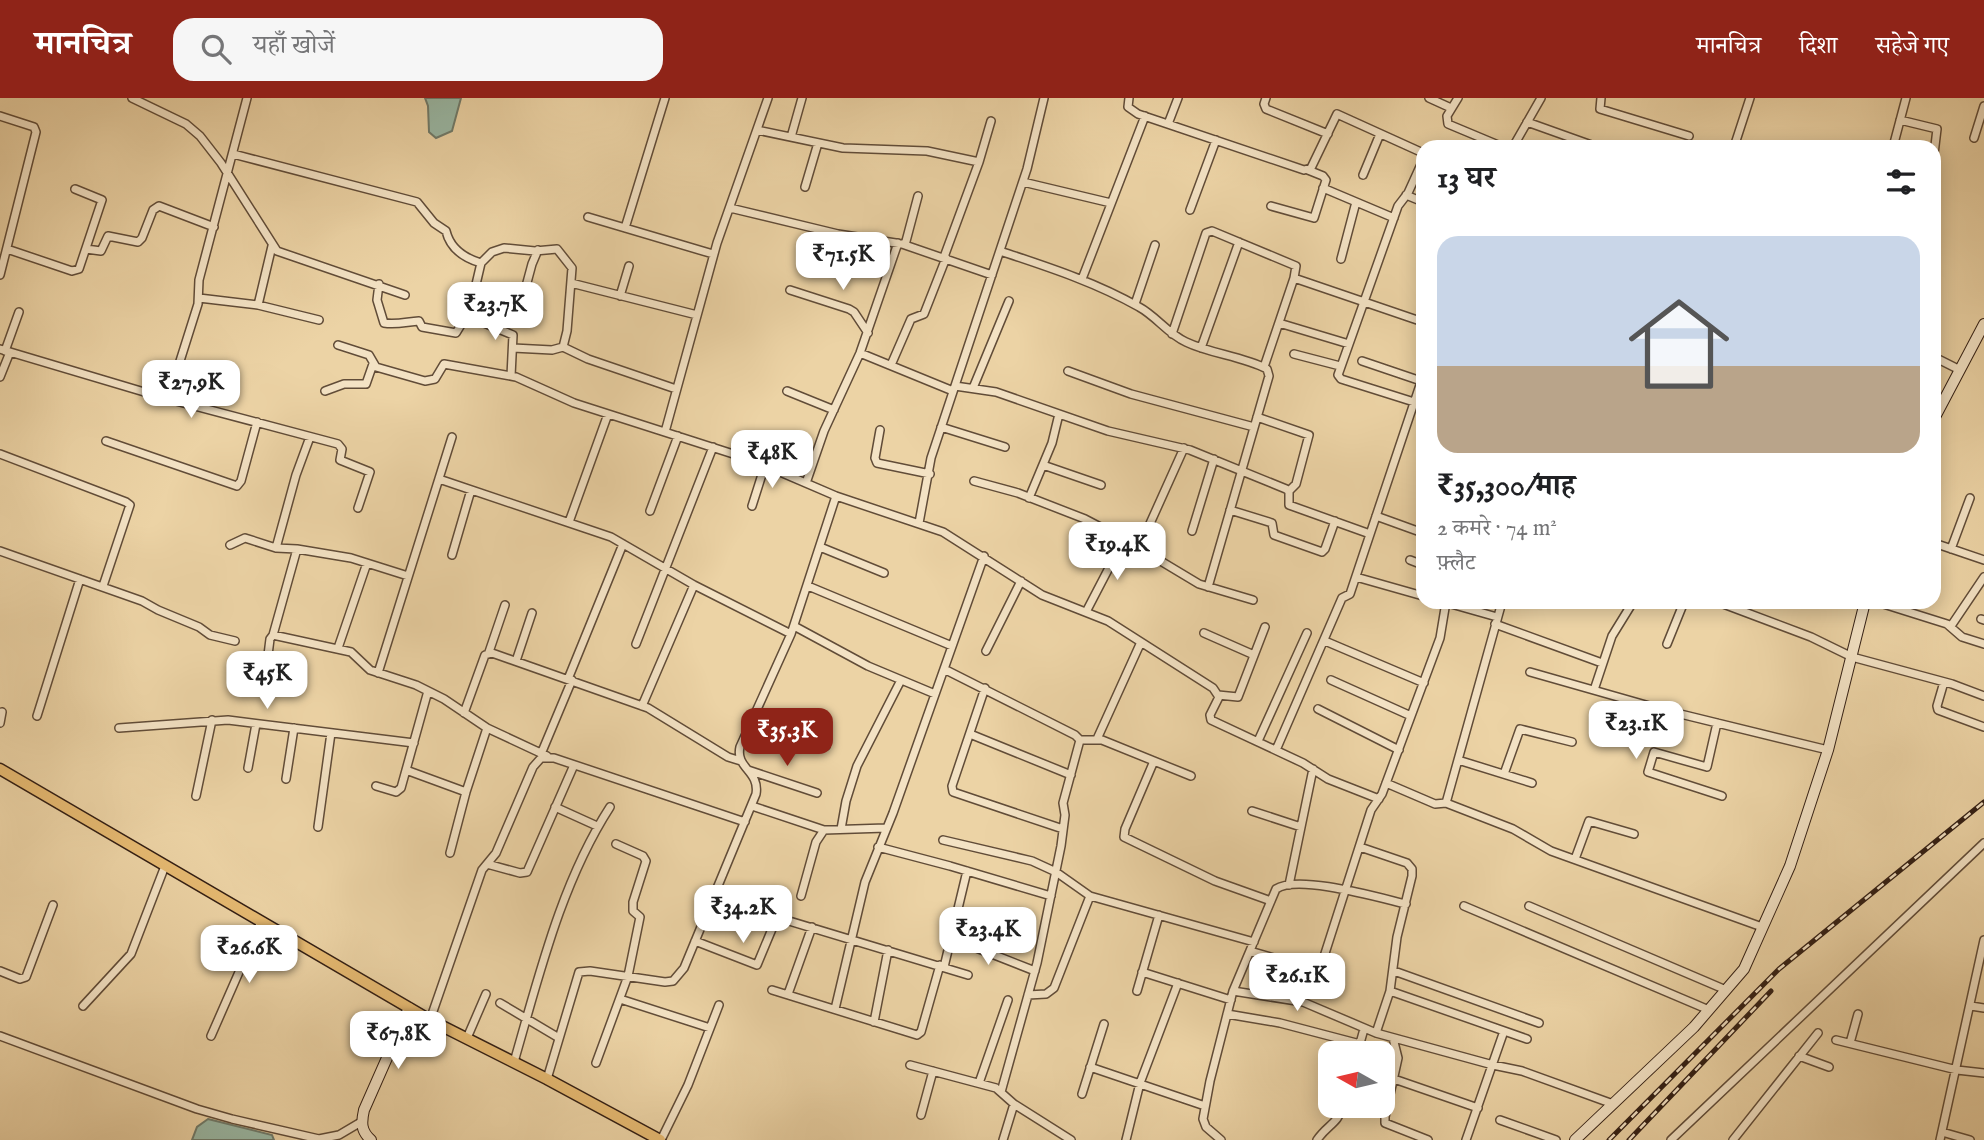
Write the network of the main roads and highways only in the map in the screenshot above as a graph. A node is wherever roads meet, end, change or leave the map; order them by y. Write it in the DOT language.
graph roads {
  1 [pos="1984,324"];
  2 [pos="1941,406"];
  3 [pos="1861,609"];
  4 [pos="0,768"];
  5 [pos="409,1008"];
  6 [pos="371,1140"];
  7 [pos="661,1140"];
  8 [pos="1575,1140"];
  1 -- 2 [label="main road"];
  3 -- 8 [label="main road"];
  4 -- 5 [label="main road"];
  5 -- 6 [label="main road"];
  5 -- 7 [label="main road"];
}
